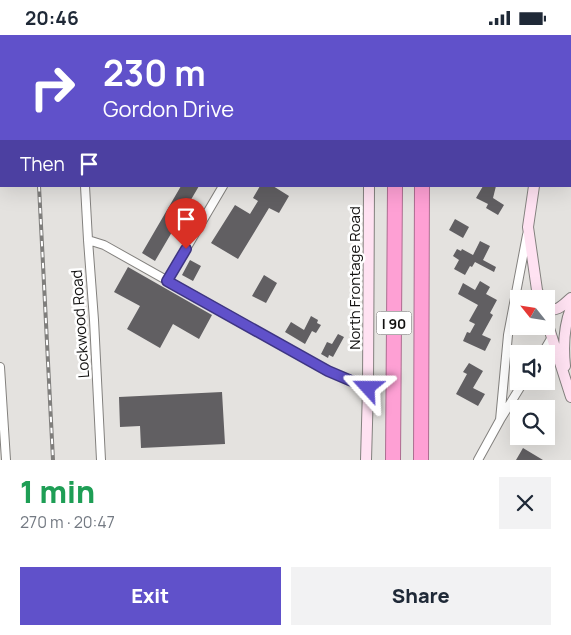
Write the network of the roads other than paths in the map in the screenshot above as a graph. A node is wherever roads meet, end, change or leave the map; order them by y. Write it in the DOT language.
graph roads {
  1 [pos="85,187"];
  2 [pos="222,187"];
  3 [pos="369,187"];
  4 [pos="395,187"];
  5 [pos="422,187"];
  6 [pos="534,187"];
  7 [pos="528,227"];
  8 [pos="88,240"];
  9 [pos="167,281"];
  10 [pos="537,290"];
  11 [pos="571,298"];
  12 [pos="571,307"];
  13 [pos="555,309"];
  14 [pos="552,337"];
  15 [pos="547,345"];
  16 [pos="0,367"];
  17 [pos="368,388"];
  18 [pos="519,390"];
  19 [pos="570,393"];
  20 [pos="500,421"];
  21 [pos="6,460"];
  22 [pos="101,460"];
  23 [pos="366,460"];
  24 [pos="393,460"];
  25 [pos="421,460"];
  26 [pos="478,460"];
  1 -- 8 [label="street, Lockwood Road"];
  2 -- 9 [label="street"];
  3 -- 17 [label="street, North Frontage Road"];
  4 -- 24 [label="highway, I 90"];
  5 -- 25 [label="highway, I 90"];
  6 -- 7 [label="street"];
  7 -- 10 [label="street"];
  7 -- 20 [label="street"];
  8 -- 9 [label="street"];
  8 -- 22 [label="street, Lockwood Road"];
  9 -- 17 [label="street"];
  11 -- 13 [label="street"];
  12 -- 14 [label="street"];
  12 -- 19 [label="street"];
  14 -- 15 [label="street"];
  14 -- 19 [label="street"];
  16 -- 21 [label="street"];
  17 -- 23 [label="street, North Frontage Road"];
  18 -- 20 [label="street"];
  20 -- 26 [label="street"];
}
